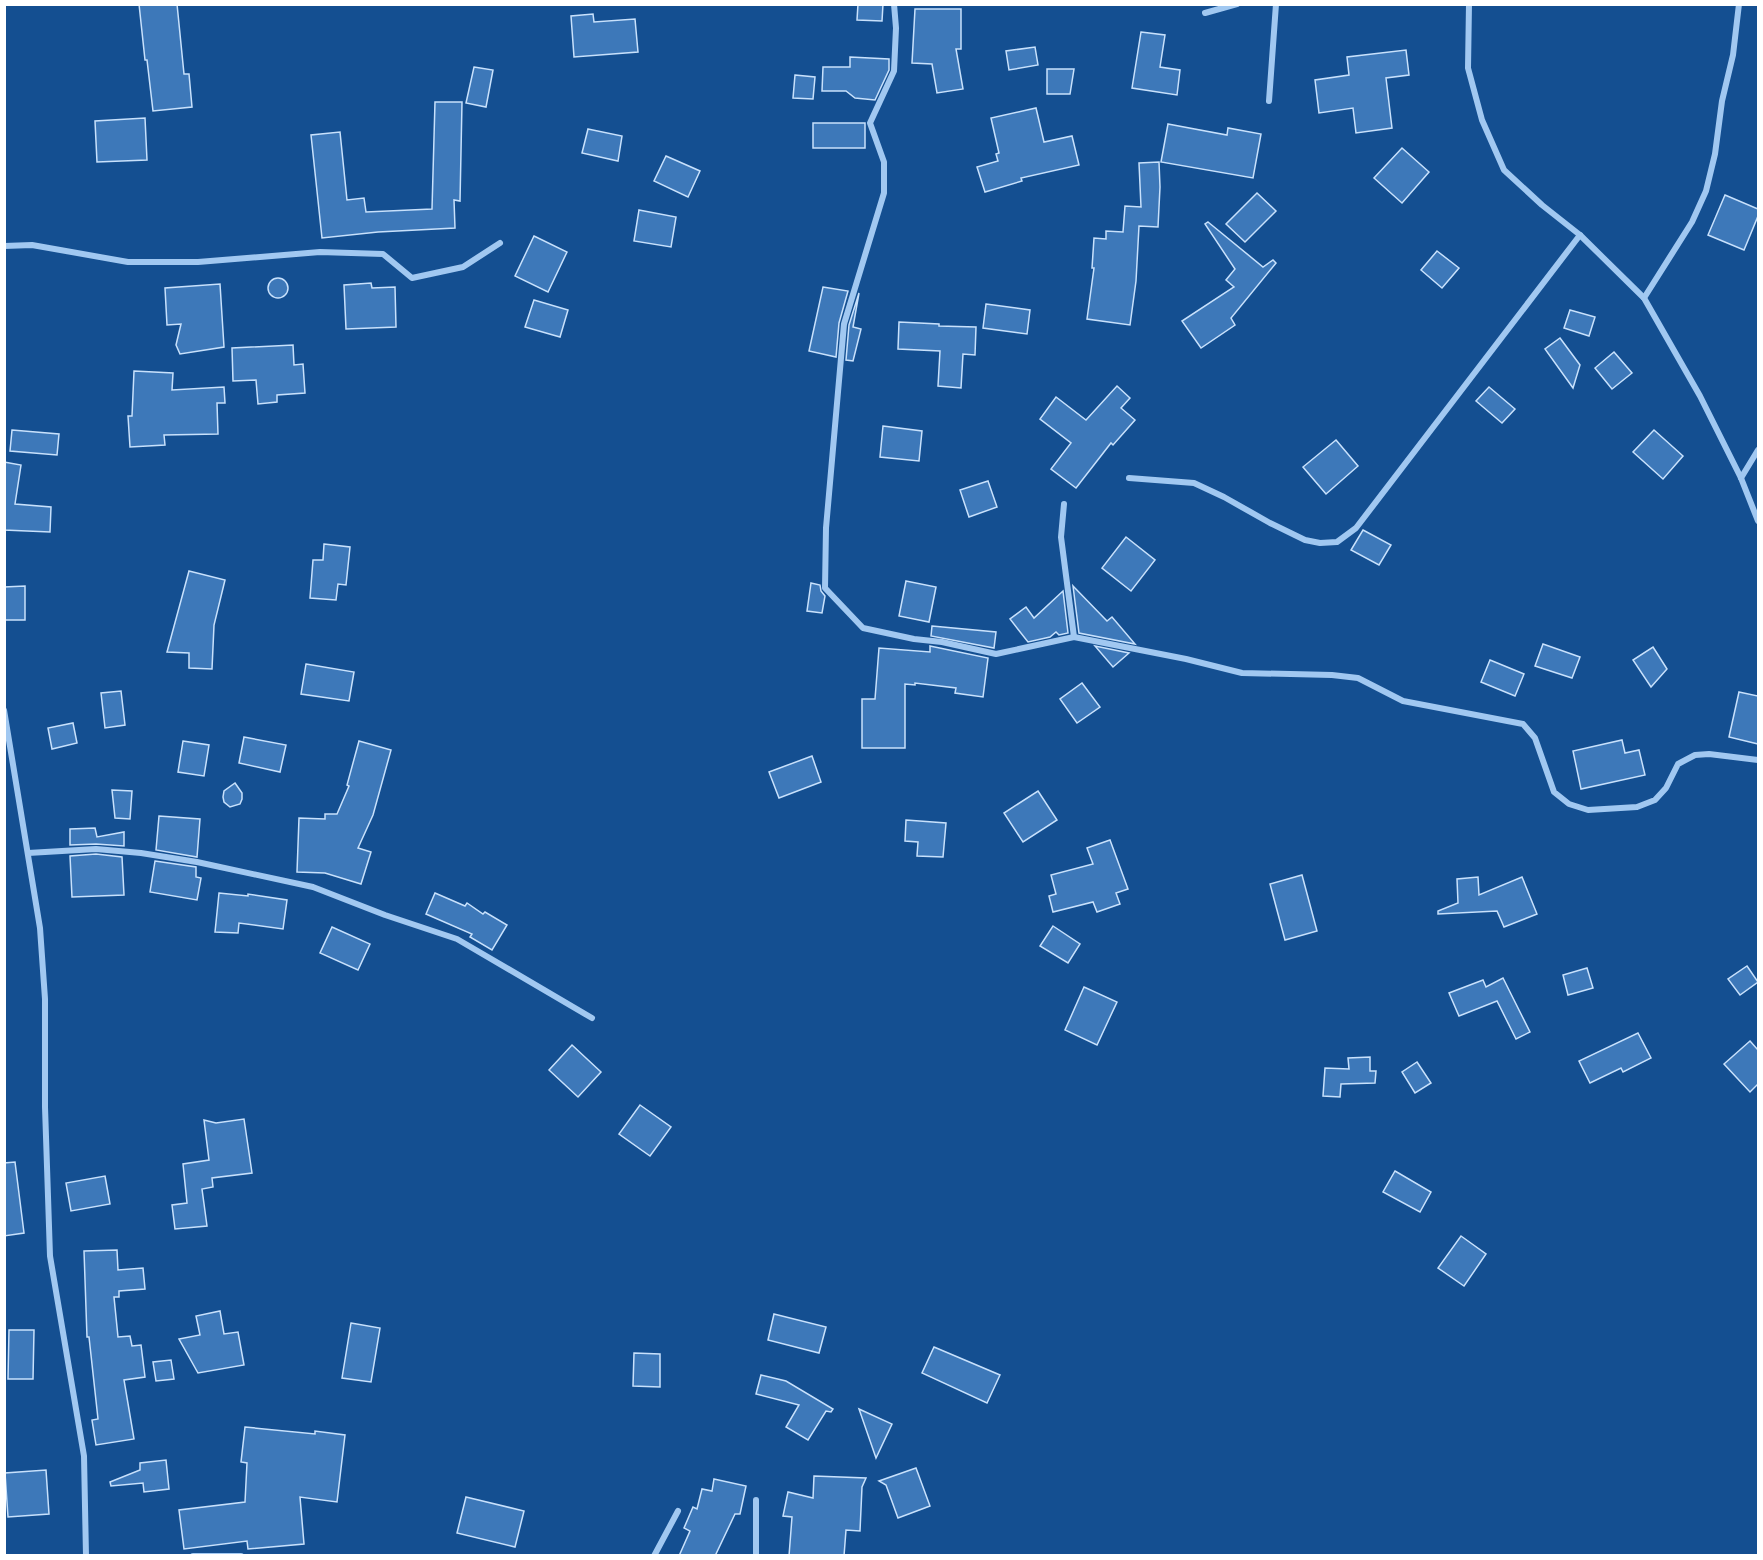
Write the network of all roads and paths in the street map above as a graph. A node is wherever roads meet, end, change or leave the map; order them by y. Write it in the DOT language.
graph roads {
  1 [pos="894,4"];
  2 [pos="1237,4"];
  3 [pos="1276,4"];
  4 [pos="1469,4"];
  5 [pos="1739,4"];
  6 [pos="1205,13"];
  7 [pos="1269,101"];
  8 [pos="1580,236"];
  9 [pos="500,243"];
  10 [pos="4,246"];
  11 [pos="1644,298"];
  12 [pos="1758,450"];
  13 [pos="1129,478"];
  14 [pos="1741,478"];
  15 [pos="1064,504"];
  16 [pos="1758,521"];
  17 [pos="1074,637"];
  18 [pos="4,710"];
  19 [pos="1758,760"];
  20 [pos="28,854"];
  21 [pos="592,1018"];
  22 [pos="756,1500"];
  23 [pos="678,1511"];
  24 [pos="86,1556"];
  25 [pos="193,1556"];
  26 [pos="241,1556"];
  27 [pos="654,1556"];
  28 [pos="756,1556"];
  1 -- 17 [label="street"];
  2 -- 6 [label="street"];
  3 -- 7 [label="street"];
  4 -- 8 [label="street"];
  5 -- 11 [label="street"];
  8 -- 11 [label="street"];
  8 -- 13 [label="street"];
  9 -- 10 [label="street"];
  11 -- 14 [label="street"];
  12 -- 14 [label="street"];
  14 -- 16 [label="street"];
  15 -- 17 [label="street"];
  17 -- 19 [label="street"];
  18 -- 20 [label="street"];
  20 -- 21 [label="street"];
  20 -- 24 [label="street"];
  22 -- 28 [label="street"];
  23 -- 27 [label="street"];
  25 -- 26 [label="street"];
}
